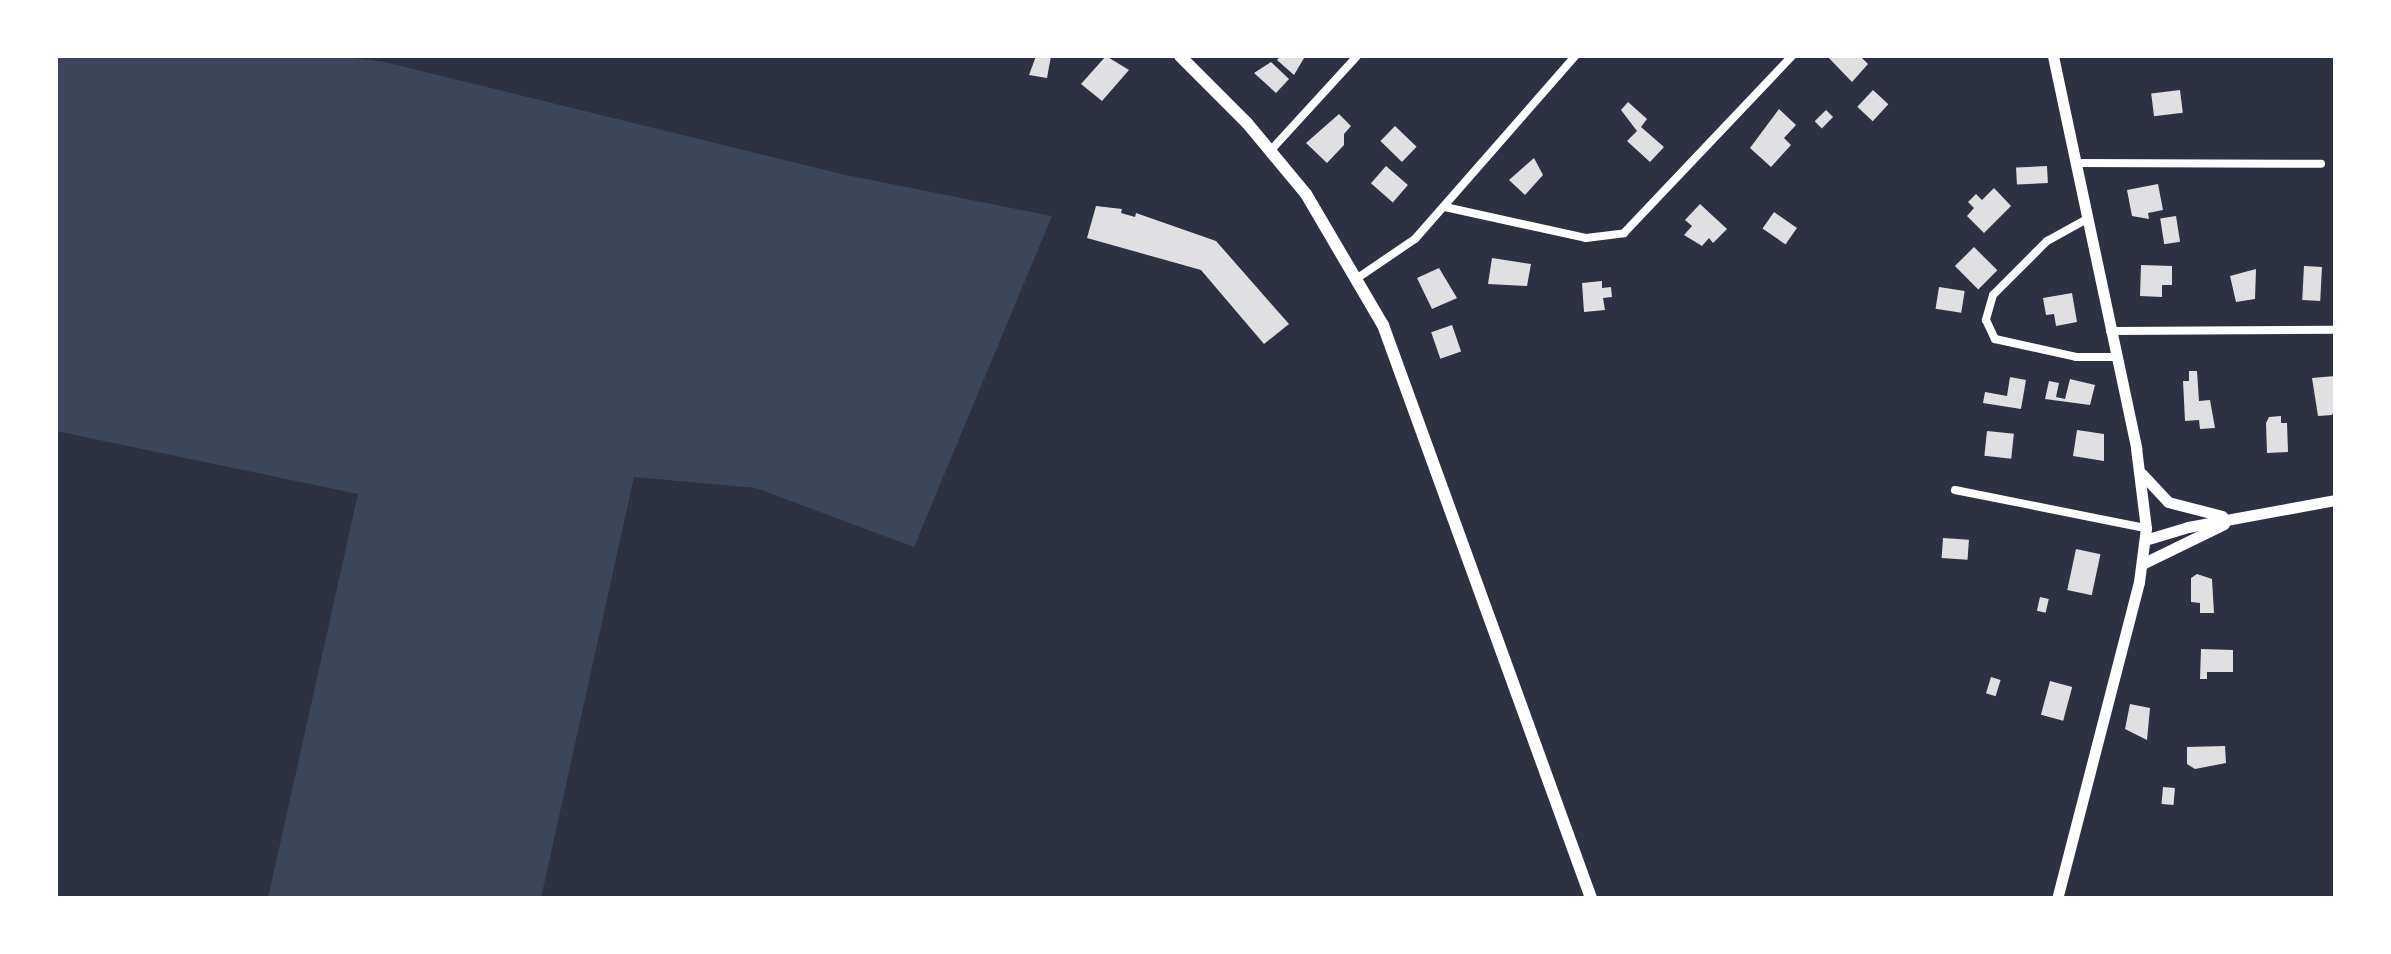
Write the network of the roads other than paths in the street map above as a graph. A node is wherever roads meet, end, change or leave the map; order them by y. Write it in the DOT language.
graph roads {
  1 [pos="1180,56"];
  2 [pos="1357,56"];
  3 [pos="1575,56"];
  4 [pos="1792,56"];
  5 [pos="2053,56"];
  6 [pos="1271,150"];
  7 [pos="2076,163"];
  8 [pos="2321,164"];
  9 [pos="1445,207"];
  10 [pos="2087,219"];
  11 [pos="1359,277"];
  12 [pos="2335,330"];
  13 [pos="2110,331"];
  14 [pos="2116,357"];
  15 [pos="2140,471"];
  16 [pos="1955,490"];
  17 [pos="2335,500"];
  18 [pos="2239,516"];
  19 [pos="2146,534"];
  20 [pos="2144,563"];
  21 [pos="1591,898"];
  22 [pos="2057,898"];
  1 -- 6 [label="main road"];
  2 -- 6 [label="street"];
  3 -- 9 [label="street"];
  4 -- 9 [label="street"];
  5 -- 7 [label="street"];
  6 -- 11 [label="main road"];
  7 -- 8 [label="street"];
  7 -- 10 [label="street"];
  9 -- 11 [label="street"];
  10 -- 13 [label="street"];
  10 -- 14 [label="street"];
  11 -- 21 [label="main road"];
  12 -- 13 [label="street"];
  13 -- 14 [label="street"];
  14 -- 15 [label="street"];
  15 -- 18 [label="street"];
  15 -- 19 [label="street"];
  16 -- 19 [label="street"];
  17 -- 18 [label="street"];
  18 -- 19 [label="street"];
  18 -- 20 [label="street"];
  19 -- 20 [label="street"];
  20 -- 22 [label="street"];
}
